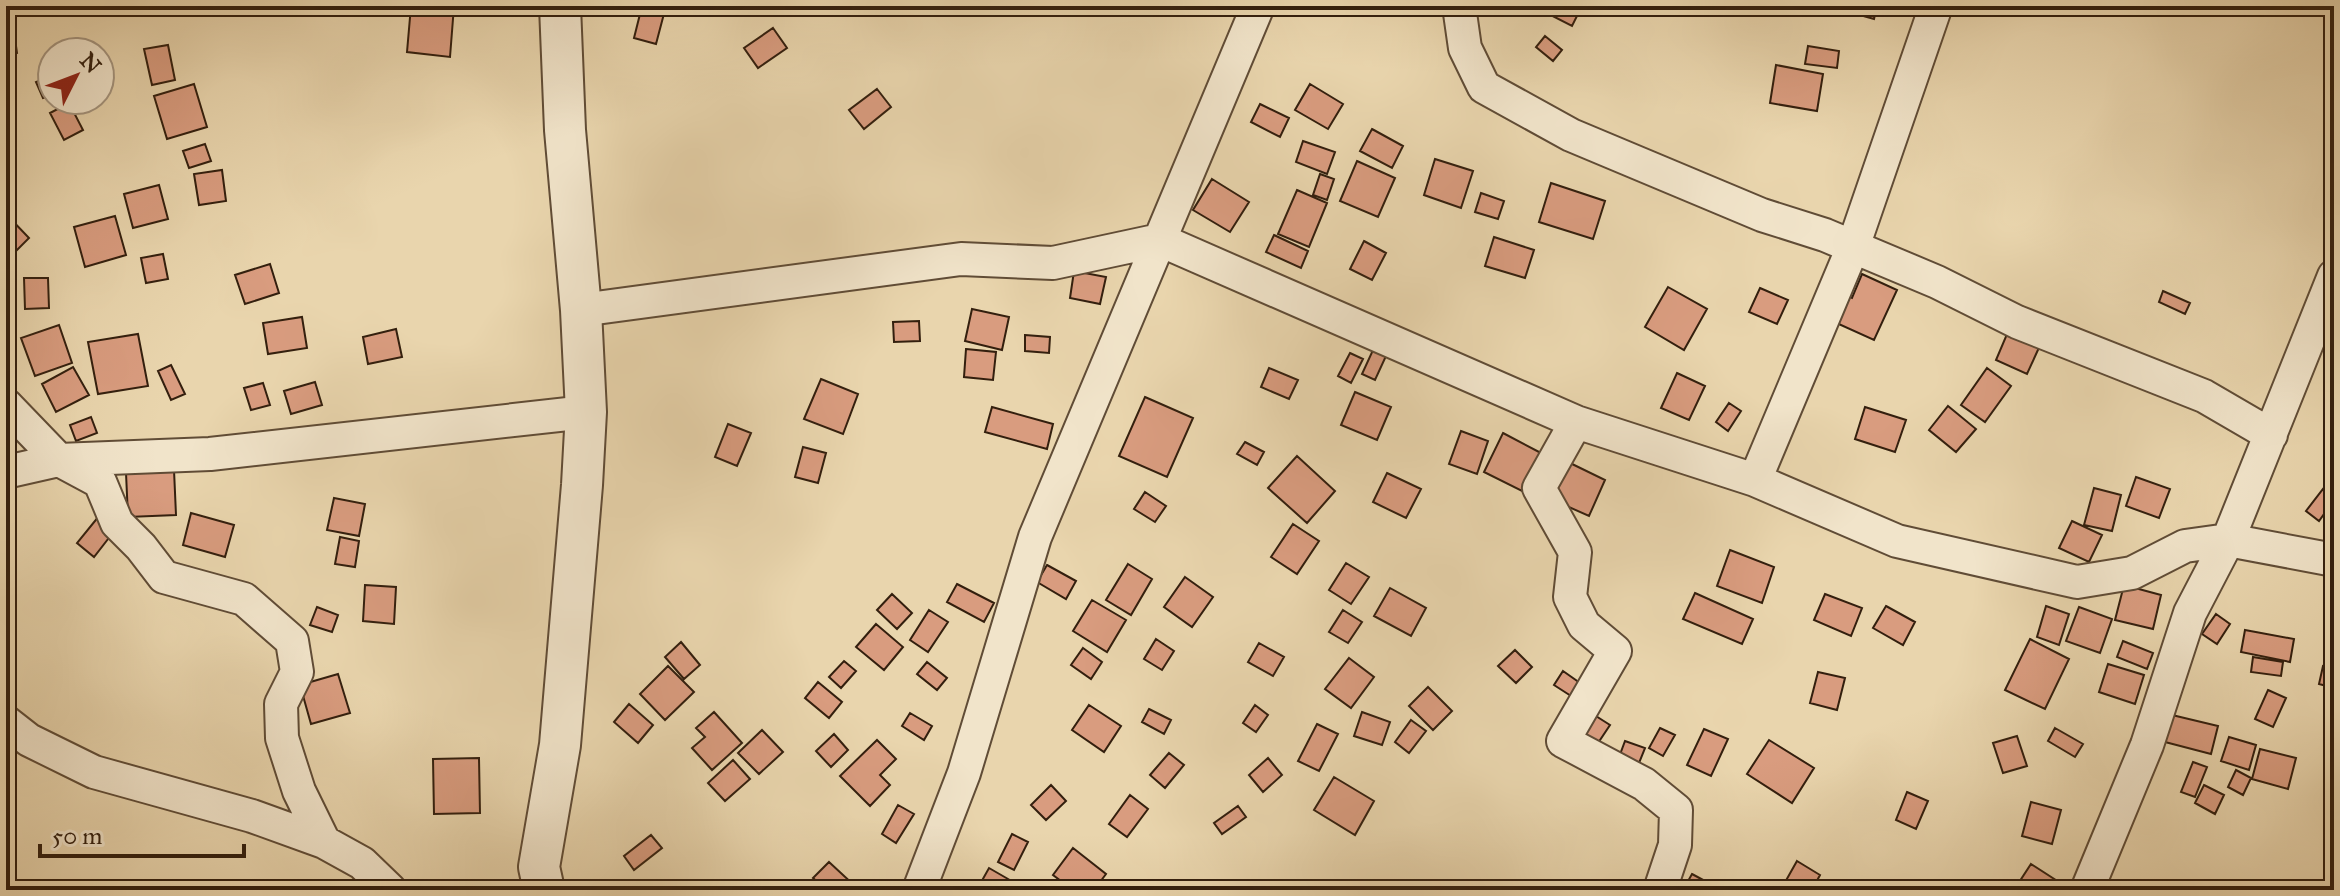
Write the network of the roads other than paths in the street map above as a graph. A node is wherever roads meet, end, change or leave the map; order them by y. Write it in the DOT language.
graph roads {
  1 [pos="560,6"];
  2 [pos="1258,6"];
  3 [pos="1459,6"];
  4 [pos="1936,6"];
  5 [pos="1160,240"];
  6 [pos="1853,247"];
  7 [pos="2334,276"];
  8 [pos="581,310"];
  9 [pos="6,405"];
  10 [pos="586,412"];
  11 [pos="1576,422"];
  12 [pos="2271,435"];
  13 [pos="59,460"];
  14 [pos="6,472"];
  15 [pos="1755,480"];
  16 [pos="2228,540"];
  17 [pos="2334,560"];
  18 [pos="6,722"];
  19 [pos="324,842"];
  20 [pos="390,890"];
  21 [pos="544,890"];
  22 [pos="919,890"];
  23 [pos="1660,890"];
  24 [pos="2087,890"];
  1 -- 8 [label="street"];
  2 -- 5 [label="street"];
  3 -- 6 [label="street"];
  4 -- 6 [label="street"];
  5 -- 8 [label="street"];
  5 -- 11 [label="street"];
  5 -- 22 [label="street"];
  6 -- 12 [label="street"];
  6 -- 15 [label="street"];
  7 -- 12 [label="street"];
  8 -- 10 [label="street"];
  9 -- 13 [label="street"];
  10 -- 13 [label="street"];
  10 -- 21 [label="street"];
  11 -- 15 [label="street"];
  11 -- 23 [label="street"];
  12 -- 16 [label="street"];
  13 -- 14 [label="street"];
  13 -- 19 [label="street"];
  15 -- 16 [label="street"];
  16 -- 17 [label="street"];
  16 -- 24 [label="street"];
  18 -- 19 [label="street"];
  19 -- 20 [label="street"];
}
